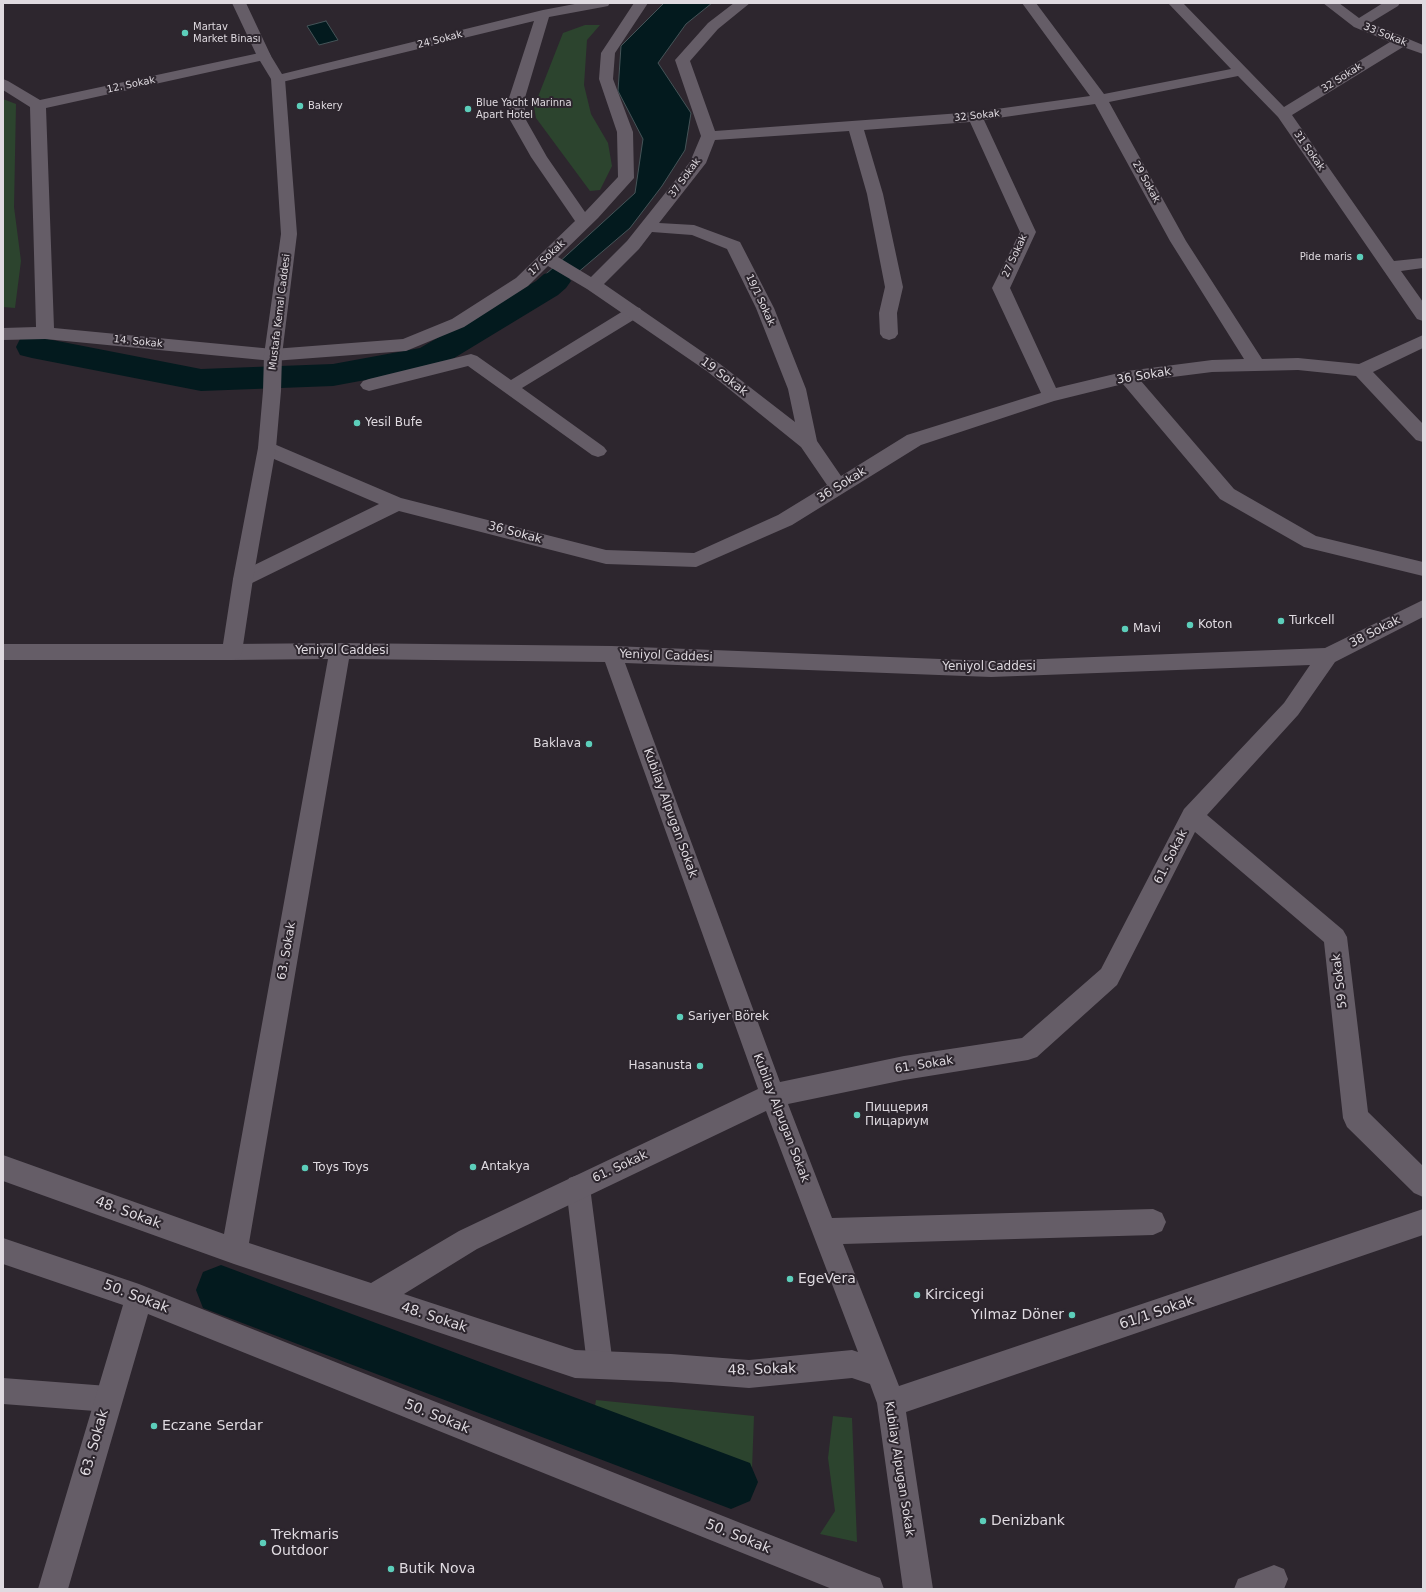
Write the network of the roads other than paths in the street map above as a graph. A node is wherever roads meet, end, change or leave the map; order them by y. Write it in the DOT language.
graph roads {
  1 [pos="239,3"];
  2 [pos="603,3"];
  3 [pos="641,3"];
  4 [pos="743,3"];
  5 [pos="1029,3"];
  6 [pos="1175,3"];
  7 [pos="1330,3"];
  8 [pos="1393,3"];
  9 [pos="543,14"];
  10 [pos="1358,24"];
  11 [pos="1402,41"];
  12 [pos="1423,50"];
  13 [pos="264,56"];
  14 [pos="1242,71"];
  15 [pos="278,79"];
  16 [pos="3,84"];
  17 [pos="1100,99"];
  18 [pos="38,105"];
  19 [pos="1283,114"];
  20 [pos="975,117"];
  21 [pos="855,125"];
  22 [pos="709,136"];
  23 [pos="584,222"];
  24 [pos="648,227"];
  25 [pos="547,258"];
  26 [pos="1423,263"];
  27 [pos="1389,267"];
  28 [pos="594,284"];
  29 [pos="634,312"];
  30 [pos="1423,315"];
  31 [pos="45,333"];
  32 [pos="3,334"];
  33 [pos="889,334"];
  34 [pos="1423,341"];
  35 [pos="274,355"];
  36 [pos="1257,365"];
  37 [pos="1361,370"];
  38 [pos="1127,378"];
  39 [pos="369,385"];
  40 [pos="510,388"];
  41 [pos="1050,396"];
  42 [pos="1423,435"];
  43 [pos="808,442"];
  44 [pos="267,448"];
  45 [pos="598,452"];
  46 [pos="838,487"];
  47 [pos="397,504"];
  48 [pos="1423,569"];
  49 [pos="243,578"];
  50 [pos="1418,617"];
  51 [pos="340,651"];
  52 [pos="232,652"];
  53 [pos="4,654"];
  54 [pos="612,654"];
  55 [pos="1328,656"];
  56 [pos="1192,816"];
  57 [pos="772,1095"];
  58 [pos="3,1168"];
  59 [pos="1423,1184"];
  60 [pos="578,1187"];
  61 [pos="1153,1222"];
  62 [pos="1423,1222"];
  63 [pos="824,1231"];
  64 [pos="3,1251"];
  65 [pos="234,1251"];
  66 [pos="139,1297"];
  67 [pos="372,1297"];
  68 [pos="600,1365"];
  69 [pos="880,1374"];
  70 [pos="3,1392"];
  71 [pos="108,1399"];
  72 [pos="891,1403"];
  73 [pos="1274,1579"];
  74 [pos="53,1589"];
  75 [pos="869,1589"];
  76 [pos="918,1589"];
  77 [pos="1248,1589"];
  1 -- 13 [label="street, Mustafa Kemal Caddesi"];
  2 -- 9 [label="street, 24 Sokak"];
  3 -- 23 [label="street, 17 Sokak"];
  4 -- 22 [label="street"];
  5 -- 17 [label="street, 29 Sokak"];
  6 -- 14 [label="street, 31 Sokak"];
  7 -- 10 [label="street, 33 Sokak"];
  8 -- 10 [label="street"];
  9 -- 15 [label="street, 24 Sokak"];
  9 -- 23 [label="street"];
  10 -- 11 [label="street, 33 Sokak"];
  11 -- 12 [label="street, 33 Sokak"];
  11 -- 19 [label="street, 32 Sokak"];
  13 -- 15 [label="street, Mustafa Kemal Caddesi"];
  13 -- 18 [label="street, 12. Sokak"];
  14 -- 17 [label="street, 32 Sokak"];
  14 -- 19 [label="street, 31 Sokak"];
  15 -- 35 [label="street, Mustafa Kemal Caddesi"];
  16 -- 18 [label="street"];
  17 -- 20 [label="street, 32 Sokak"];
  17 -- 36 [label="street, 29 Sokak"];
  18 -- 31 [label="street"];
  19 -- 27 [label="street, 31 Sokak"];
  20 -- 21 [label="street, 32 Sokak"];
  20 -- 41 [label="street, 27 Sokak"];
  21 -- 22 [label="street, 32 Sokak"];
  21 -- 33 [label="street"];
  22 -- 24 [label="street, 37 Sokak"];
  23 -- 25 [label="street, 17 Sokak"];
  24 -- 28 [label="street, 37 Sokak"];
  24 -- 43 [label="street, 19/1 Sokak"];
  25 -- 28 [label="street, 19 Sokak"];
  25 -- 35 [label="street, 17 Sokak"];
  26 -- 27 [label="street"];
  27 -- 30 [label="street, 31 Sokak"];
  28 -- 29 [label="street, 19 Sokak"];
  29 -- 40 [label="lane"];
  29 -- 43 [label="street, 19 Sokak"];
  31 -- 32 [label="street, 14. Sokak"];
  31 -- 35 [label="street, 14. Sokak"];
  34 -- 37 [label="street"];
  35 -- 44 [label="street, Mustafa Kemal Caddesi"];
  36 -- 37 [label="street, 36 Sokak"];
  36 -- 38 [label="street, 36 Sokak"];
  37 -- 42 [label="street"];
  38 -- 41 [label="street, 36 Sokak"];
  38 -- 48 [label="street"];
  39 -- 40 [label="lane"];
  40 -- 45 [label="lane"];
  41 -- 46 [label="street, 36 Sokak"];
  43 -- 46 [label="street, 19 Sokak"];
  44 -- 47 [label="street, 36 Sokak"];
  44 -- 49 [label="street, Mustafa Kemal Caddesi"];
  46 -- 47 [label="street, 36 Sokak"];
  47 -- 49 [label="street"];
  49 -- 52 [label="street, Mustafa Kemal Caddesi"];
  50 -- 55 [label="street, 38 Sokak"];
  51 -- 52 [label="street, Yeniyol Caddesi"];
  51 -- 54 [label="street, Yeniyol Caddesi"];
  51 -- 65 [label="street, 63. Sokak"];
  52 -- 53 [label="street, Yeniyol Caddesi"];
  54 -- 55 [label="street, Yeniyol Caddesi"];
  54 -- 57 [label="street, Kubilay Alpugan Sokak"];
  55 -- 56 [label="street, 61. Sokak"];
  56 -- 57 [label="street, 61. Sokak"];
  56 -- 59 [label="street, 59 Sokak"];
  57 -- 60 [label="street, 61. Sokak"];
  57 -- 63 [label="street, Kubilay Alpugan Sokak"];
  58 -- 65 [label="street, 48. Sokak"];
  60 -- 67 [label="street, 61. Sokak"];
  60 -- 68 [label="lane"];
  61 -- 63 [label="street"];
  62 -- 72 [label="street, 61/1 Sokak"];
  63 -- 69 [label="street, Kubilay Alpugan Sokak"];
  64 -- 66 [label="street, 50. Sokak"];
  65 -- 67 [label="street, 48. Sokak"];
  66 -- 71 [label="street, 63. Sokak"];
  66 -- 75 [label="street, 50. Sokak"];
  67 -- 68 [label="street, 48. Sokak"];
  68 -- 69 [label="street, 48. Sokak"];
  69 -- 72 [label="street, Kubilay Alpugan Sokak"];
  70 -- 71 [label="lane"];
  71 -- 74 [label="street, 63. Sokak"];
  72 -- 76 [label="street, Kubilay Alpugan Sokak"];
  73 -- 77 [label="lane"];
}
